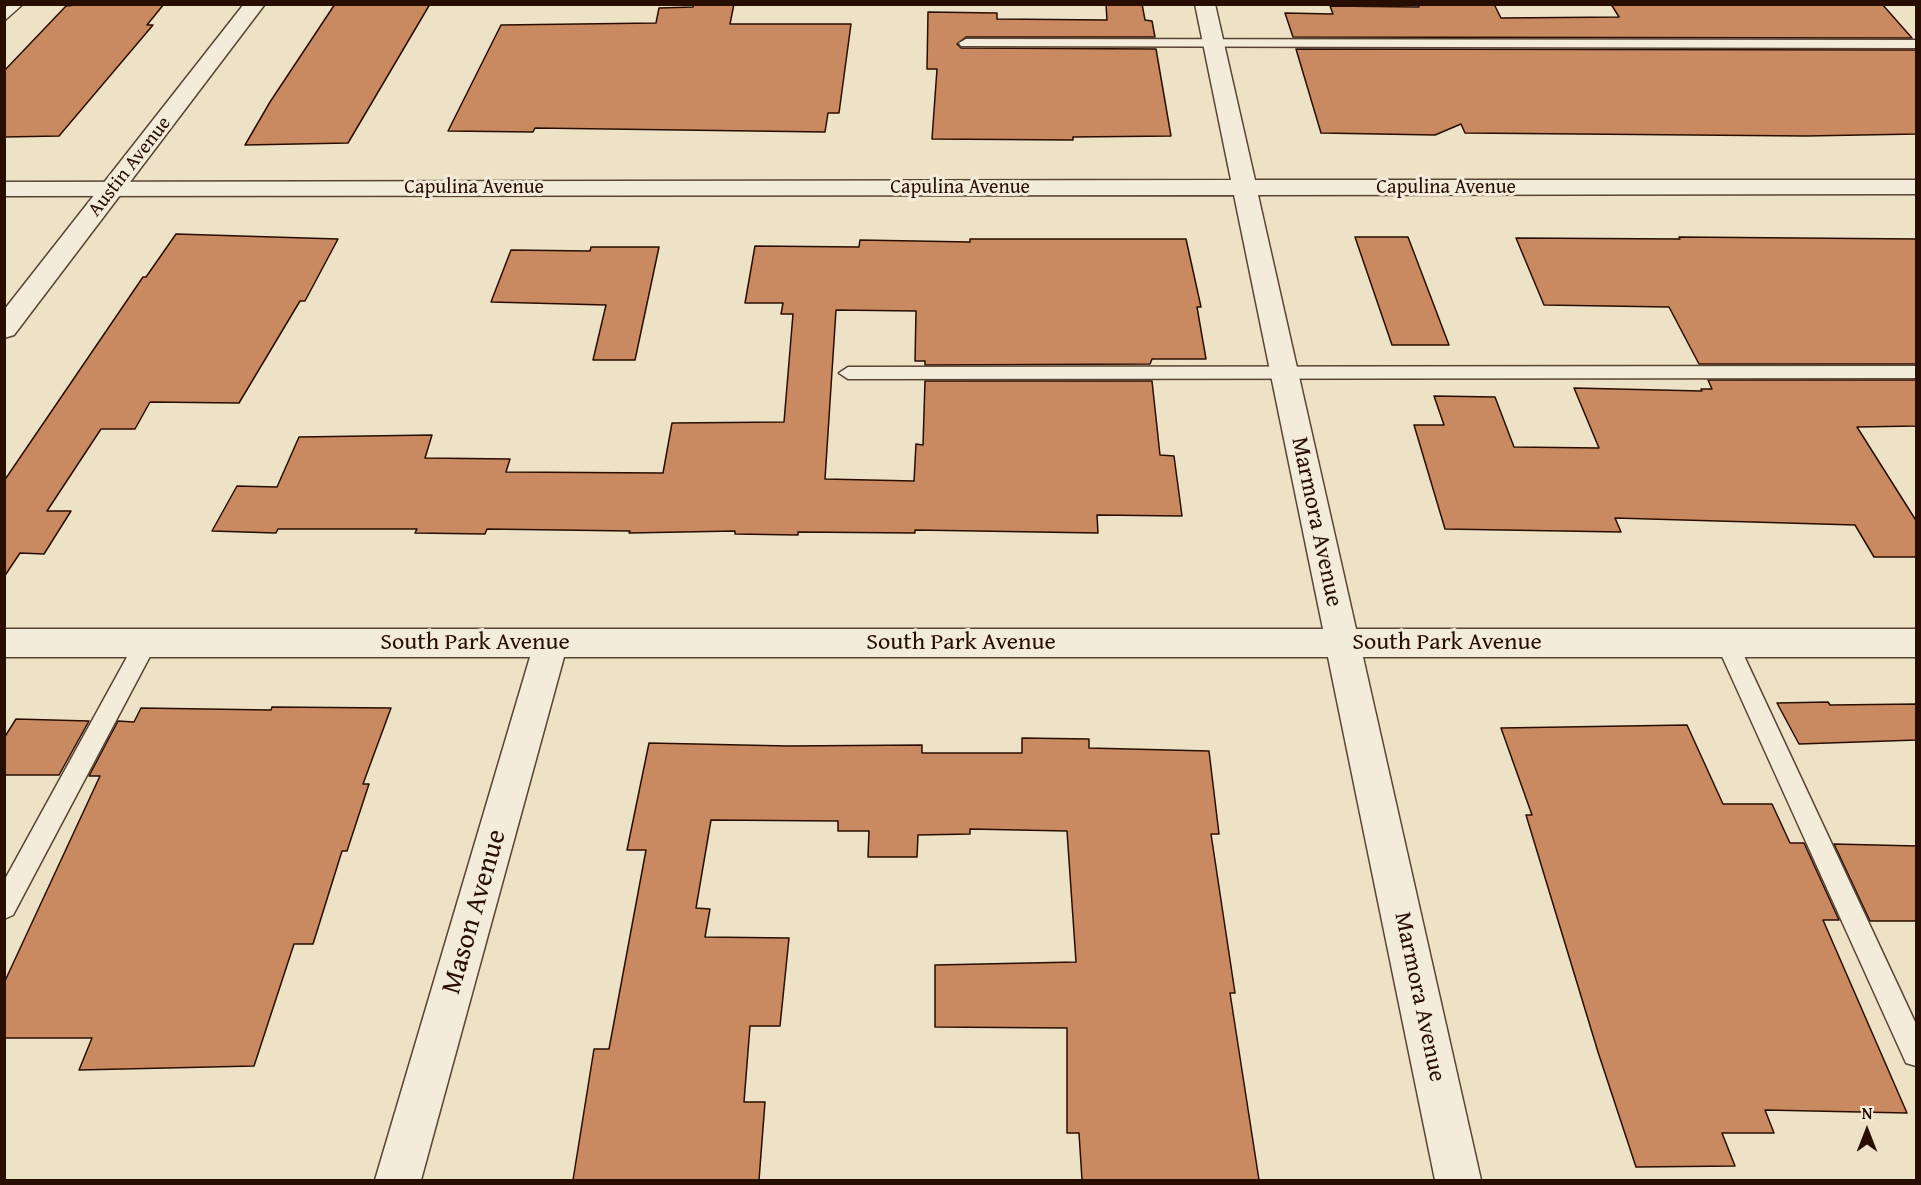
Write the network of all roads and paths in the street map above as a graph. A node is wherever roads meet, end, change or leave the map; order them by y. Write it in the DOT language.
graph roads {
  1 [pos="17,4"];
  2 [pos="255,4"];
  3 [pos="1205,4"];
  4 [pos="4,17"];
  5 [pos="966,43"];
  6 [pos="1213,43"];
  7 [pos="1917,44"];
  8 [pos="1244,188"];
  9 [pos="1917,188"];
  10 [pos="4,189"];
  11 [pos="114,189"];
  12 [pos="4,329"];
  13 [pos="1284,372"];
  14 [pos="1917,372"];
  15 [pos="848,373"];
  16 [pos="4,643"];
  17 [pos="146,643"];
  18 [pos="551,643"];
  19 [pos="1342,643"];
  20 [pos="1727,643"];
  21 [pos="1917,643"];
  22 [pos="4,907"];
  23 [pos="1917,1053"];
  24 [pos="398,1180"];
  25 [pos="1458,1180"];
  1 -- 4 [label="lane"];
  2 -- 11 [label="street, Austin Avenue"];
  3 -- 6 [label="street, Marmora Avenue"];
  5 -- 6 [label="lane"];
  6 -- 7 [label="lane"];
  6 -- 8 [label="street, Marmora Avenue"];
  8 -- 9 [label="street, Capulina Avenue"];
  8 -- 11 [label="street, Capulina Avenue"];
  8 -- 13 [label="street, Marmora Avenue"];
  10 -- 11 [label="street, Capulina Avenue"];
  11 -- 12 [label="street, Austin Avenue"];
  13 -- 14 [label="lane"];
  13 -- 15 [label="lane"];
  13 -- 19 [label="street, Marmora Avenue"];
  16 -- 17 [label="street, South Park Avenue"];
  17 -- 18 [label="street, South Park Avenue"];
  17 -- 22 [label="lane"];
  18 -- 19 [label="street, South Park Avenue"];
  18 -- 24 [label="street, Mason Avenue"];
  19 -- 20 [label="street, South Park Avenue"];
  19 -- 25 [label="street, Marmora Avenue"];
  20 -- 21 [label="street, South Park Avenue"];
  20 -- 23 [label="lane"];
}
